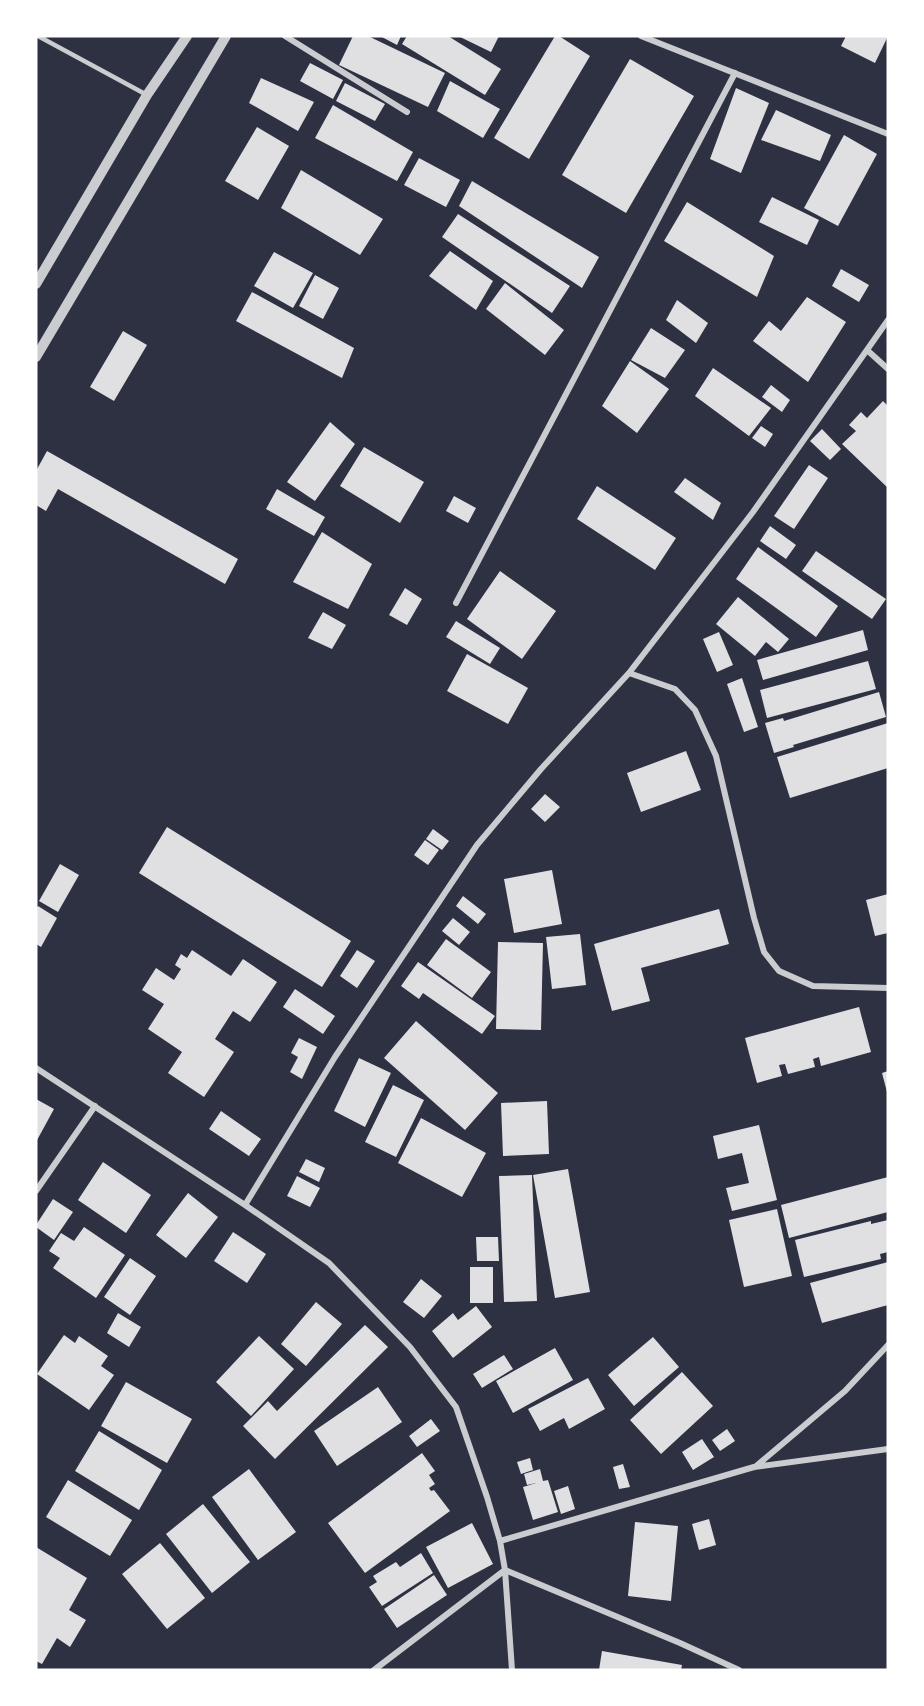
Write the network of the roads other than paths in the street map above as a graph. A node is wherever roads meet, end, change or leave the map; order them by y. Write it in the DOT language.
graph roads {
  1 [pos="38,36"];
  2 [pos="187,36"];
  3 [pos="226,36"];
  4 [pos="285,36"];
  5 [pos="641,36"];
  6 [pos="735,73"];
  7 [pos="147,95"];
  8 [pos="407,112"];
  9 [pos="888,134"];
  10 [pos="36,284"];
  11 [pos="888,320"];
  12 [pos="867,350"];
  13 [pos="36,357"];
  14 [pos="888,369"];
  15 [pos="456,603"];
  16 [pos="629,673"];
  17 [pos="888,988"];
  18 [pos="36,1068"];
  19 [pos="95,1106"];
  20 [pos="36,1191"];
  21 [pos="245,1205"];
  22 [pos="888,1345"];
  23 [pos="888,1449"];
  24 [pos="754,1467"];
  25 [pos="500,1541"];
  26 [pos="505,1570"];
  27 [pos="374,1670"];
  28 [pos="512,1670"];
  29 [pos="739,1670"];
  1 -- 7 [label="lane"];
  2 -- 7 [label="street"];
  3 -- 13 [label="street"];
  4 -- 8 [label="street"];
  5 -- 6 [label="street"];
  6 -- 9 [label="street"];
  6 -- 15 [label="street"];
  7 -- 10 [label="street"];
  11 -- 12 [label="street"];
  12 -- 14 [label="street"];
  12 -- 16 [label="street"];
  16 -- 17 [label="street"];
  16 -- 21 [label="street"];
  18 -- 19 [label="street"];
  19 -- 20 [label="street"];
  19 -- 21 [label="street"];
  21 -- 25 [label="street"];
  22 -- 24 [label="street"];
  23 -- 24 [label="street"];
  24 -- 25 [label="street"];
  25 -- 26 [label="street"];
  26 -- 27 [label="street"];
  26 -- 28 [label="street"];
  26 -- 29 [label="street"];
}
